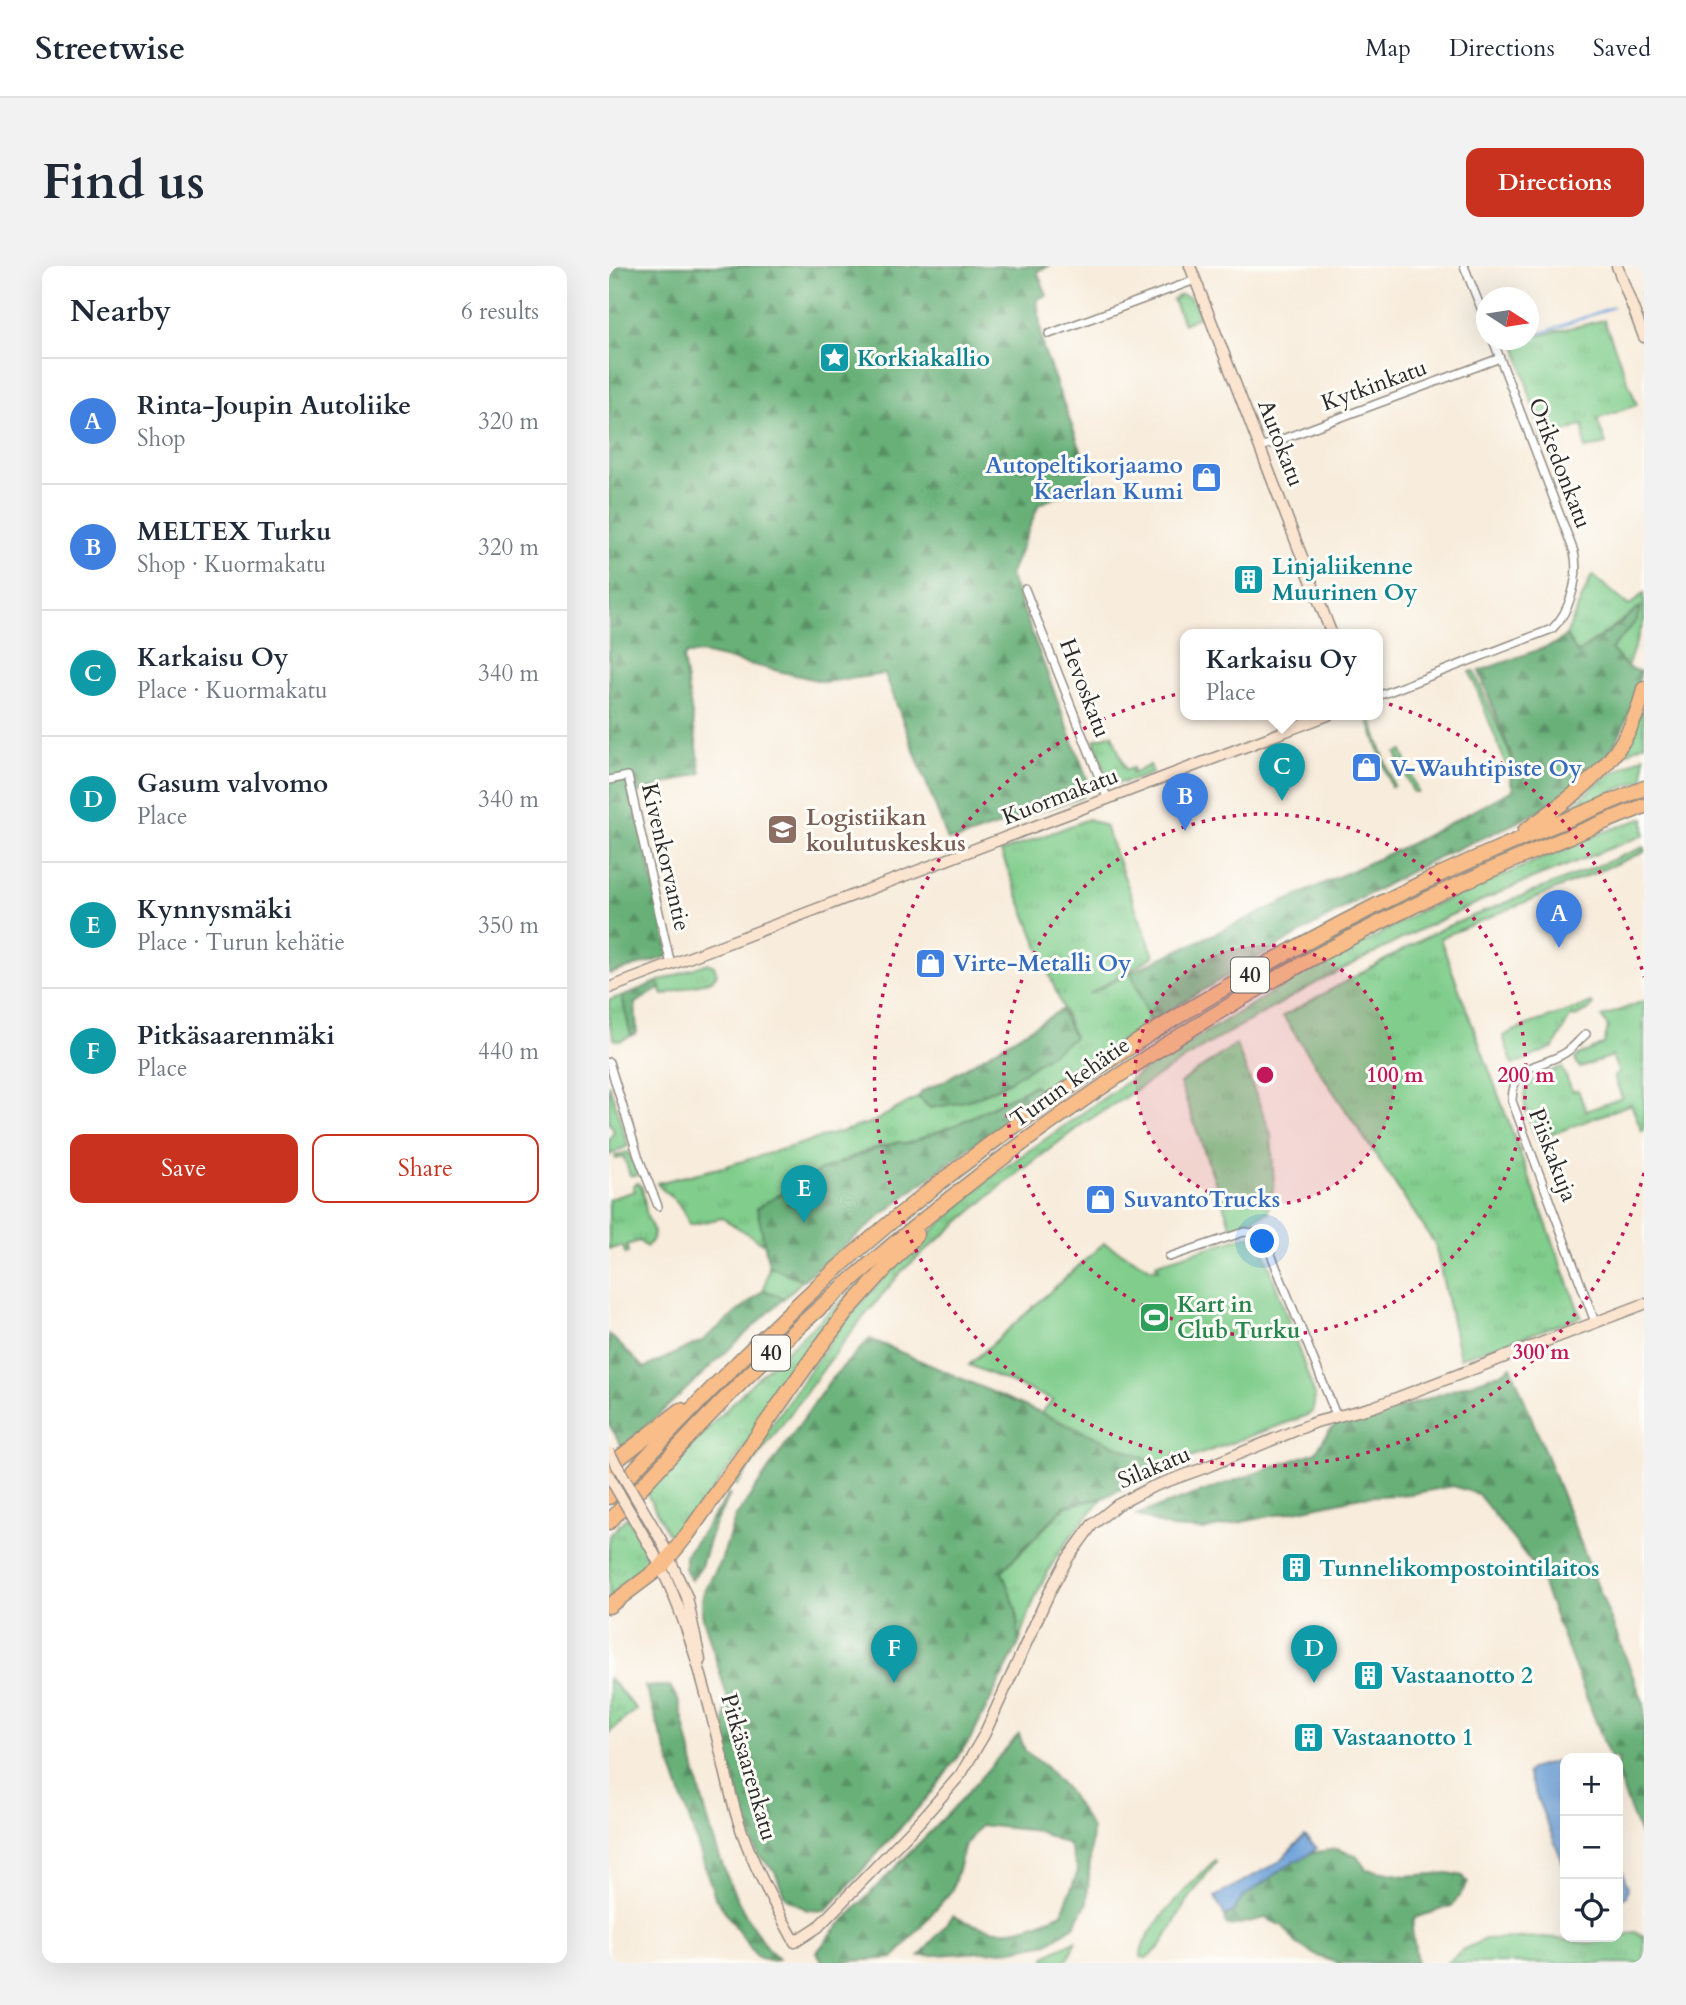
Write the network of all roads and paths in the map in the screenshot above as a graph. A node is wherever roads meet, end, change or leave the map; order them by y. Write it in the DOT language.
graph roads {
  1 [pos="1190,266"];
  2 [pos="1464,266"];
  3 [pos="1617,266"];
  4 [pos="1195,280"];
  5 [pos="1476,297"];
  6 [pos="1049,334"];
  7 [pos="1644,337"];
  8 [pos="1497,350"];
  9 [pos="1500,358"];
  10 [pos="1261,447"];
  11 [pos="1025,589"];
  12 [pos="1330,629"];
  13 [pos="1644,689"];
  14 [pos="1383,694"];
  15 [pos="1315,720"];
  16 [pos="609,780"];
  17 [pos="1644,788"];
  18 [pos="1108,800"];
  19 [pos="1644,806"];
  20 [pos="1508,844"];
  21 [pos="671,965"];
  22 [pos="609,988"];
  23 [pos="1586,1034"];
  24 [pos="609,1062"];
  25 [pos="948,1199"];
  26 [pos="659,1206"];
  27 [pos="1169,1256"];
  28 [pos="1644,1304"];
  29 [pos="1595,1322"];
  30 [pos="716,1383"];
  31 [pos="1336,1415"];
  32 [pos="609,1452"];
  33 [pos="609,1466"];
  34 [pos="609,1476"];
  35 [pos="609,1497"];
  36 [pos="609,1522"];
  37 [pos="666,1562"];
  38 [pos="609,1606"];
  39 [pos="795,1942"];
  1 -- 4 [label="street, Autokatu"];
  2 -- 5 [label="street"];
  3 -- 7 [label="street"];
  4 -- 6 [label="street"];
  4 -- 10 [label="street, Autokatu"];
  8 -- 9 [label="street, Orikedonkatu"];
  9 -- 10 [label="street, Kytkinkatu"];
  9 -- 14 [label="street, Orikedonkatu"];
  10 -- 12 [label="street, Autokatu"];
  11 -- 18 [label="street, Hevoskatu"];
  13 -- 20 [label="highway"];
  15 -- 18 [label="street, Kuormakatu"];
  16 -- 21 [label="street, Kivenkorvantie"];
  17 -- 20 [label="highway, Turun kehätie / 40"];
  18 -- 21 [label="street, Kuormakatu"];
  19 -- 25 [label="highway, Turun kehätie / 40"];
  20 -- 30 [label="highway, Turun kehätie / 40"];
  21 -- 22 [label="street, Kuormakatu"];
  23 -- 29 [label="street, Piiskakuja"];
  24 -- 26 [label="street"];
  25 -- 36 [label="highway, Turun kehätie / 40"];
  25 -- 37 [label="highway"];
  27 -- 31 [label="street"];
  28 -- 29 [label="street, Silakatu"];
  29 -- 31 [label="street, Silakatu"];
  30 -- 33 [label="highway"];
  30 -- 35 [label="highway, Turun kehätie / 40"];
  31 -- 39 [label="street, Silakatu"];
  32 -- 37 [label="street, Pitkäsaarenkatu, bridge"];
  34 -- 37 [label="street, Pitkäsaarenkatu, bridge"];
  37 -- 38 [label="highway"];
  37 -- 39 [label="street, Pitkäsaarenkatu"];
}
